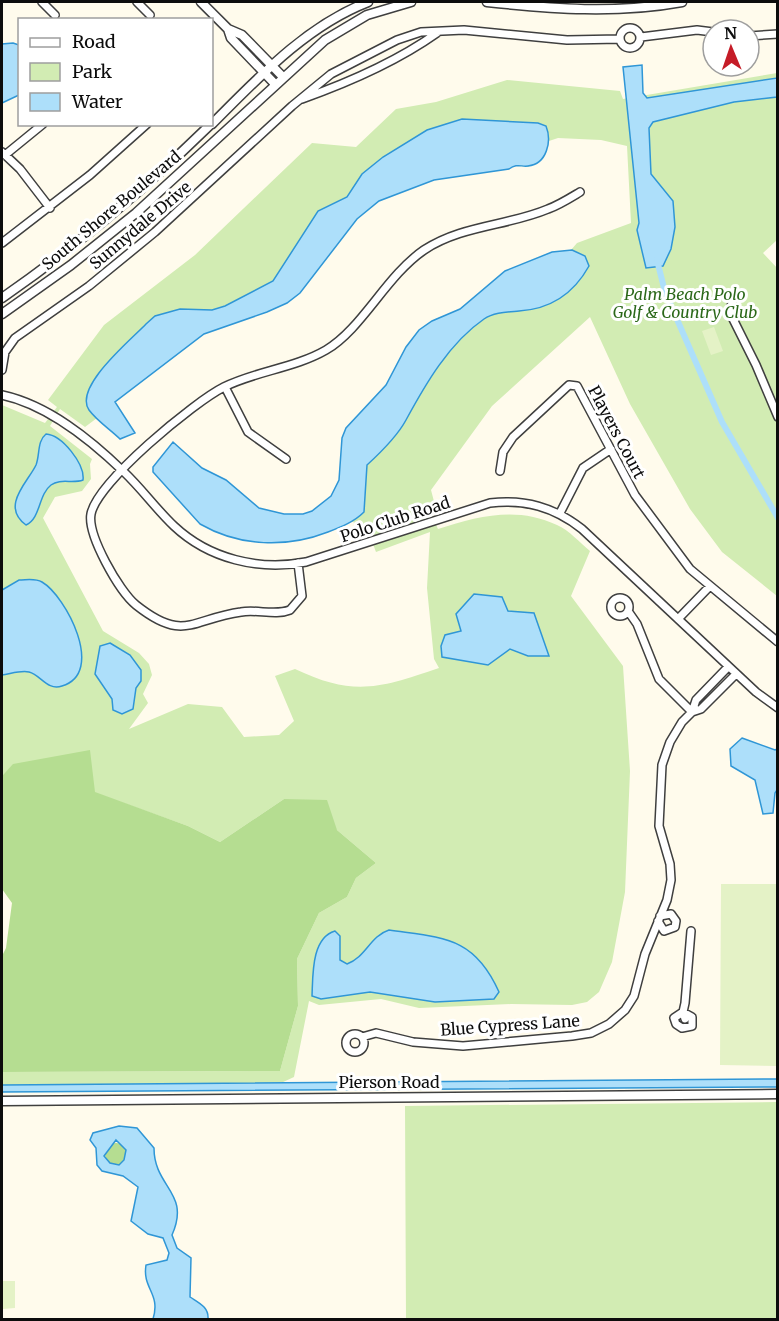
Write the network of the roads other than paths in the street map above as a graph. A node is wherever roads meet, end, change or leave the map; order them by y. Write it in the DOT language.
graph roads {
  1 [pos="42,2"];
  2 [pos="137,2"];
  3 [pos="201,2"];
  4 [pos="368,2"];
  5 [pos="411,2"];
  6 [pos="487,2"];
  7 [pos="682,2"];
  8 [pos="603,6"];
  9 [pos="55,15"];
  10 [pos="150,15"];
  11 [pos="228,28"];
  12 [pos="701,30"];
  13 [pos="438,32"];
  14 [pos="777,34"];
  15 [pos="761,35"];
  16 [pos="641,37"];
  17 [pos="620,39"];
  18 [pos="272,66"];
  19 [pos="263,74"];
  20 [pos="283,77"];
  21 [pos="275,84"];
  22 [pos="300,99"];
  23 [pos="213,122"];
  24 [pos="40,126"];
  25 [pos="145,126"];
  26 [pos="209,126"];
  27 [pos="3,154"];
  28 [pos="580,192"];
  29 [pos="50,208"];
  30 [pos="2,243"];
  31 [pos="733,297"];
  32 [pos="2,298"];
  33 [pos="2,314"];
  34 [pos="2,370"];
  35 [pos="225,387"];
  36 [pos="2,395"];
  37 [pos="777,417"];
  38 [pos="611,449"];
  39 [pos="286,459"];
  40 [pos="124,471"];
  41 [pos="500,471"];
  42 [pos="560,513"];
  43 [pos="298,563"];
  44 [pos="710,586"];
  45 [pos="628,612"];
  46 [pos="678,620"];
  47 [pos="777,642"];
  48 [pos="728,666"];
  49 [pos="736,674"];
  50 [pos="777,708"];
  51 [pos="692,712"];
  52 [pos="691,931"];
  53 [pos="684,1016"];
  54 [pos="362,1037"];
  55 [pos="777,1094"];
  56 [pos="2,1101"];
  1 -- 9 [label="street"];
  2 -- 10 [label="street"];
  3 -- 11 [label="street"];
  4 -- 18 [label="street, South Shore Boulevard"];
  5 -- 20 [label="street, South Shore Boulevard"];
  6 -- 8 [label="street"];
  7 -- 8 [label="street"];
  11 -- 18 [label="street"];
  11 -- 19 [label="street"];
  12 -- 16 [label="street, Sunnydale Drive"];
  13 -- 17 [label="street, Sunnydale Drive"];
  13 -- 22 [label="street, Sunnydale Drive"];
  13 -- 22 [label="street, Sunnydale Drive"];
  14 -- 15 [label="street"];
  16 -- 17 [label="street, Sunnydale Drive"];
  16 -- 17 [label="street, Sunnydale Drive"];
  18 -- 19 [label="street, South Shore Boulevard"];
  18 -- 20 [label="street"];
  19 -- 21 [label="street"];
  19 -- 23 [label="street, South Shore Boulevard"];
  20 -- 21 [label="street, South Shore Boulevard"];
  21 -- 33 [label="street, South Shore Boulevard"];
  22 -- 34 [label="street, Sunnydale Drive"];
  24 -- 27 [label="street"];
  25 -- 29 [label="street"];
  26 -- 32 [label="street, South Shore Boulevard"];
  27 -- 29 [label="street"];
  28 -- 35 [label="street"];
  29 -- 30 [label="street"];
  31 -- 37 [label="street"];
  35 -- 39 [label="street"];
  35 -- 40 [label="street"];
  36 -- 40 [label="street, Polo Club Road"];
  38 -- 41 [label="street, Players Court"];
  38 -- 42 [label="street"];
  38 -- 44 [label="street, Players Court"];
  40 -- 43 [label="street, Polo Club Road"];
  40 -- 43 [label="street"];
  42 -- 43 [label="street, Polo Club Road"];
  42 -- 46 [label="street, Polo Club Road"];
  44 -- 46 [label="street"];
  44 -- 47 [label="street, Players Court"];
  45 -- 51 [label="street"];
  46 -- 48 [label="street, Polo Club Road"];
  48 -- 49 [label="street, Polo Club Road"];
  48 -- 51 [label="street, Blue Cypress Lane"];
  49 -- 50 [label="street, Polo Club Road"];
  49 -- 51 [label="street, Blue Cypress Lane"];
  51 -- 54 [label="street, Blue Cypress Lane"];
  52 -- 53 [label="street"];
  55 -- 56 [label="street, Pierson Road"];
}
